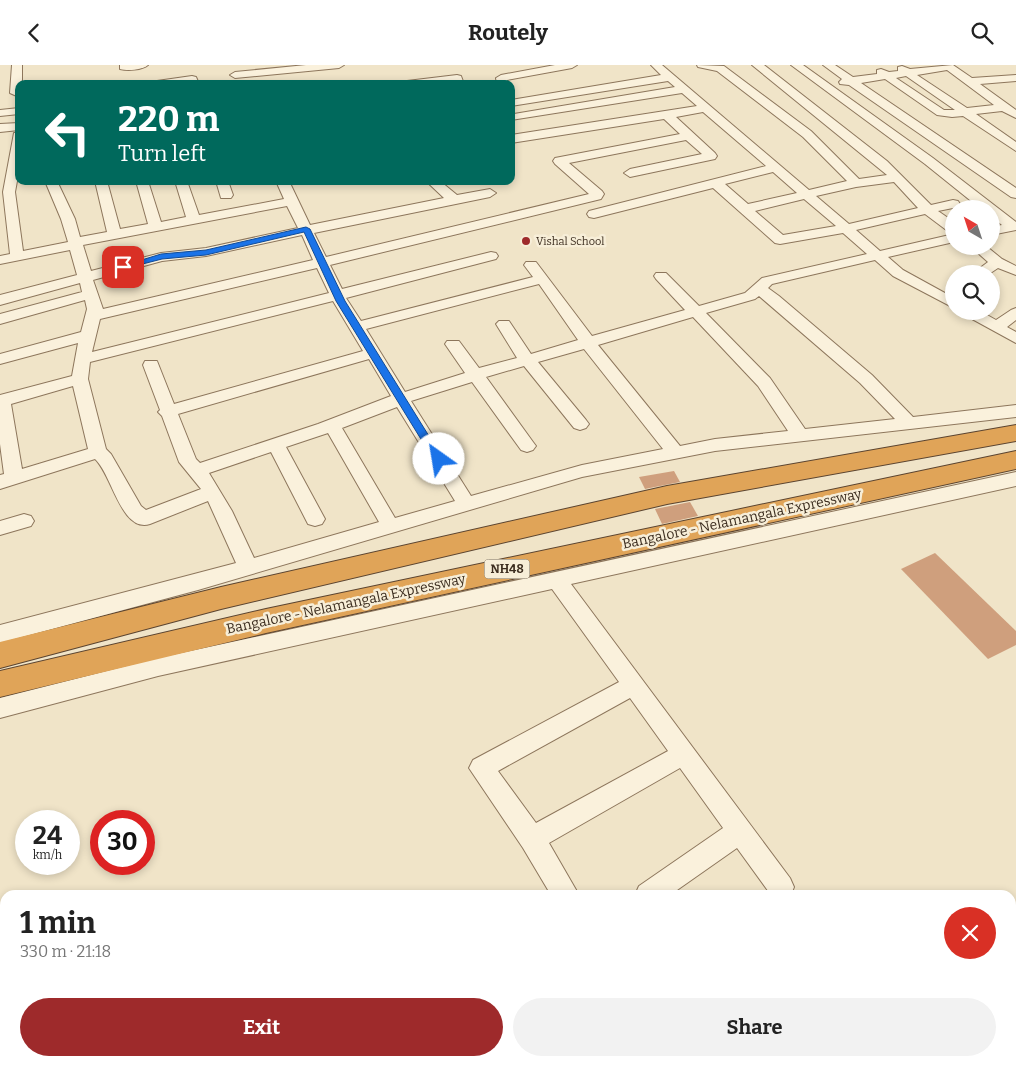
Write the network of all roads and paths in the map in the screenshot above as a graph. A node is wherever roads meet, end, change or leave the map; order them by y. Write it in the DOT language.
graph roads {
  1 [pos="17,65"];
  2 [pos="143,65"];
  3 [pos="339,65"];
  4 [pos="572,65"];
  5 [pos="702,65"];
  6 [pos="756,65"];
  7 [pos="796,65"];
  8 [pos="828,65"];
  9 [pos="871,65"];
  10 [pos="896,65"];
  11 [pos="947,66"];
  12 [pos="124,67"];
  13 [pos="663,71"];
  14 [pos="907,73"];
  15 [pos="235,75"];
  16 [pos="886,76"];
  17 [pos="16,80"];
  18 [pos="440,80"];
  19 [pos="457,80"];
  20 [pos="502,80"];
  21 [pos="1014,80"];
  22 [pos="850,81"];
  23 [pos="969,82"];
  24 [pos="825,85"];
  25 [pos="684,89"];
  26 [pos="792,91"];
  27 [pos="515,92"];
  28 [pos="759,97"];
  29 [pos="515,102"];
  30 [pos="1004,107"];
  31 [pos="705,108"];
  32 [pos="15,111"];
  33 [pos="965,112"];
  34 [pos="0,113"];
  35 [pos="667,115"];
  36 [pos="1016,115"];
  37 [pos="515,117"];
  38 [pos="15,127"];
  39 [pos="0,129"];
  40 [pos="687,134"];
  41 [pos="15,137"];
  42 [pos="515,138"];
  43 [pos="0,139"];
  44 [pos="1016,147"];
  45 [pos="711,156"];
  46 [pos="15,167"];
  47 [pos="775,168"];
  48 [pos="630,173"];
  49 [pos="735,178"];
  50 [pos="897,178"];
  51 [pos="716,183"];
  52 [pos="856,183"];
  53 [pos="53,185"];
  54 [pos="102,185"];
  55 [pos="143,185"];
  56 [pos="182,185"];
  57 [pos="223,185"];
  58 [pos="284,185"];
  59 [pos="437,185"];
  60 [pos="490,193"];
  61 [pos="805,194"];
  62 [pos="1016,194"];
  63 [pos="226,195"];
  64 [pos="454,200"];
  65 [pos="979,200"];
  66 [pos="292,201"];
  67 [pos="945,206"];
  68 [pos="745,209"];
  69 [pos="928,210"];
  70 [pos="594,214"];
  71 [pos="1000,215"];
  72 [pos="194,221"];
  73 [pos="945,222"];
  74 [pos="1015,226"];
  75 [pos="155,227"];
  76 [pos="845,228"];
  77 [pos="306,229"];
  78 [pos="1000,229"];
  79 [pos="114,233"];
  80 [pos="945,240"];
  81 [pos="75,243"];
  82 [pos="988,255"];
  83 [pos="491,256"];
  84 [pos="877,256"];
  85 [pos="18,257"];
  86 [pos="0,260"];
  87 [pos="322,262"];
  88 [pos="997,262"];
  89 [pos="531,265"];
  90 [pos="992,265"];
  91 [pos="1016,271"];
  92 [pos="661,276"];
  93 [pos="84,277"];
  94 [pos="542,279"];
  95 [pos="759,289"];
  96 [pos="90,294"];
  97 [pos="338,295"];
  98 [pos="945,295"];
  99 [pos="0,300"];
  100 [pos="697,311"];
  101 [pos="1016,313"];
  102 [pos="93,316"];
  103 [pos="0,319"];
  104 [pos="985,320"];
  105 [pos="504,324"];
  106 [pos="357,327"];
  107 [pos="998,327"];
  108 [pos="88,335"];
  109 [pos="1016,337"];
  110 [pos="453,344"];
  111 [pos="588,344"];
  112 [pos="373,353"];
  113 [pos="82,358"];
  114 [pos="0,359"];
  115 [pos="527,360"];
  116 [pos="151,365"];
  117 [pos="475,375"];
  118 [pos="80,379"];
  119 [pos="401,399"];
  120 [pos="1,401"];
  121 [pos="1016,411"];
  122 [pos="167,412"];
  123 [pos="909,423"];
  124 [pos="580,424"];
  125 [pos="332,425"];
  126 [pos="1016,433"];
  127 [pos="800,435"];
  128 [pos="276,443"];
  129 [pos="527,446"];
  130 [pos="98,452"];
  131 [pos="675,452"];
  132 [pos="1016,460"];
  133 [pos="198,470"];
  134 [pos="1016,479"];
  135 [pos="7,480"];
  136 [pos="212,493"];
  137 [pos="467,505"];
  138 [pos="315,519"];
  139 [pos="24,521"];
  140 [pos="391,527"];
  141 [pos="0,528"];
  142 [pos="247,567"];
  143 [pos="556,579"];
  144 [pos="0,634"];
  145 [pos="0,655"];
  146 [pos="0,685"];
  147 [pos="634,685"];
  148 [pos="0,708"];
  149 [pos="684,754"];
  150 [pos="740,831"];
  151 [pos="532,839"];
  152 [pos="781,887"];
  153 [pos="563,890"];
  154 [pos="655,890"];
  1 -- 17 [label="street"];
  2 -- 12 [label="street"];
  3 -- 15 [label="street"];
  4 -- 20 [label="street"];
  5 -- 28 [label="street"];
  6 -- 26 [label="street"];
  7 -- 24 [label="street"];
  8 -- 22 [label="street"];
  9 -- 16 [label="street"];
  10 -- 14 [label="street"];
  11 -- 14 [label="street"];
  11 -- 23 [label="street"];
  13 -- 25 [label="street"];
  13 -- 27 [label="street"];
  13 -- 29 [label="street"];
  14 -- 16 [label="street"];
  14 -- 33 [label="street"];
  16 -- 22 [label="street"];
  16 -- 33 [label="street"];
  18 -- 19 [label="street"];
  21 -- 23 [label="street"];
  22 -- 24 [label="street"];
  22 -- 62 [label="street"];
  23 -- 30 [label="street"];
  24 -- 26 [label="street"];
  24 -- 65 [label="street"];
  25 -- 31 [label="street"];
  25 -- 37 [label="street"];
  26 -- 28 [label="street"];
  26 -- 50 [label="street"];
  28 -- 52 [label="street"];
  30 -- 33 [label="street"];
  30 -- 36 [label="street"];
  31 -- 35 [label="street"];
  31 -- 47 [label="street"];
  32 -- 34 [label="street"];
  33 -- 44 [label="street"];
  35 -- 40 [label="street"];
  35 -- 42 [label="street"];
  38 -- 39 [label="street"];
  40 -- 45 [label="street"];
  40 -- 87 [label="street"];
  41 -- 43 [label="street"];
  45 -- 48 [label="street"];
  45 -- 49 [label="street"];
  46 -- 85 [label="street"];
  47 -- 49 [label="street"];
  47 -- 61 [label="street"];
  49 -- 51 [label="street"];
  50 -- 52 [label="street"];
  50 -- 69 [label="street"];
  51 -- 68 [label="street"];
  51 -- 70 [label="street"];
  52 -- 61 [label="street"];
  53 -- 81 [label="street"];
  54 -- 79 [label="street"];
  55 -- 75 [label="street"];
  56 -- 72 [label="street"];
  57 -- 63 [label="street"];
  58 -- 66 [label="street"];
  59 -- 64 [label="street"];
  60 -- 64 [label="street"];
  61 -- 68 [label="street"];
  61 -- 76 [label="street"];
  64 -- 77 [label="street"];
  66 -- 72 [label="street"];
  66 -- 77 [label="street"];
  67 -- 69 [label="street"];
  68 -- 76 [label="street"];
  69 -- 73 [label="street"];
  69 -- 76 [label="street"];
  71 -- 74 [label="street"];
  72 -- 75 [label="street"];
  74 -- 78 [label="street"];
  75 -- 79 [label="street"];
  76 -- 84 [label="street"];
  77 -- 87 [label="street"];
  77 -- 93 [label="street"];
  79 -- 81 [label="street"];
  80 -- 84 [label="street"];
  81 -- 85 [label="street"];
  81 -- 93 [label="street"];
  82 -- 88 [label="street"];
  83 -- 97 [label="street"];
  84 -- 95 [label="street"];
  84 -- 98 [label="street"];
  85 -- 86 [label="street"];
  87 -- 97 [label="street"];
  87 -- 102 [label="street"];
  88 -- 90 [label="street"];
  88 -- 91 [label="street"];
  89 -- 94 [label="street"];
  92 -- 100 [label="street"];
  93 -- 96 [label="street"];
  93 -- 99 [label="street"];
  94 -- 106 [label="street"];
  94 -- 111 [label="street"];
  95 -- 100 [label="street"];
  95 -- 123 [label="street"];
  96 -- 102 [label="street"];
  96 -- 103 [label="street"];
  97 -- 106 [label="street"];
  97 -- 113 [label="street"];
  100 -- 111 [label="street"];
  100 -- 127 [label="street"];
  101 -- 107 [label="street"];
  102 -- 108 [label="street"];
  104 -- 107 [label="street"];
  105 -- 115 [label="street"];
  106 -- 112 [label="street"];
  107 -- 109 [label="street"];
  108 -- 113 [label="street"];
  108 -- 114 [label="street"];
  110 -- 117 [label="street"];
  111 -- 115 [label="street"];
  111 -- 131 [label="street"];
  112 -- 119 [label="street"];
  112 -- 122 [label="street"];
  113 -- 118 [label="street"];
  115 -- 117 [label="street"];
  115 -- 124 [label="street"];
  116 -- 122 [label="street"];
  117 -- 119 [label="street"];
  117 -- 129 [label="street"];
  118 -- 120 [label="street"];
  118 -- 130 [label="street"];
  119 -- 125 [label="street"];
  119 -- 137 [label="street"];
  120 -- 135 [label="street"];
  121 -- 123 [label="street"];
  122 -- 133 [label="street"];
  123 -- 127 [label="street"];
  125 -- 128 [label="street"];
  125 -- 140 [label="street"];
  126 -- 145 [label="highway"];
  127 -- 131 [label="street"];
  128 -- 133 [label="street"];
  128 -- 138 [label="street"];
  130 -- 135 [label="street"];
  130 -- 136 [label="street"];
  131 -- 137 [label="street"];
  132 -- 146 [label="highway, Bangalore - Nelamangala Expressway / NH48"];
  133 -- 136 [label="street"];
  134 -- 143 [label="street"];
  136 -- 142 [label="street"];
  137 -- 140 [label="street"];
  139 -- 141 [label="street"];
  140 -- 142 [label="street"];
  142 -- 144 [label="street"];
  143 -- 147 [label="street"];
  143 -- 148 [label="street"];
  147 -- 149 [label="street"];
  147 -- 151 [label="street"];
  149 -- 150 [label="street"];
  149 -- 151 [label="street"];
  150 -- 152 [label="street"];
  150 -- 154 [label="street"];
  151 -- 153 [label="street"];
}
